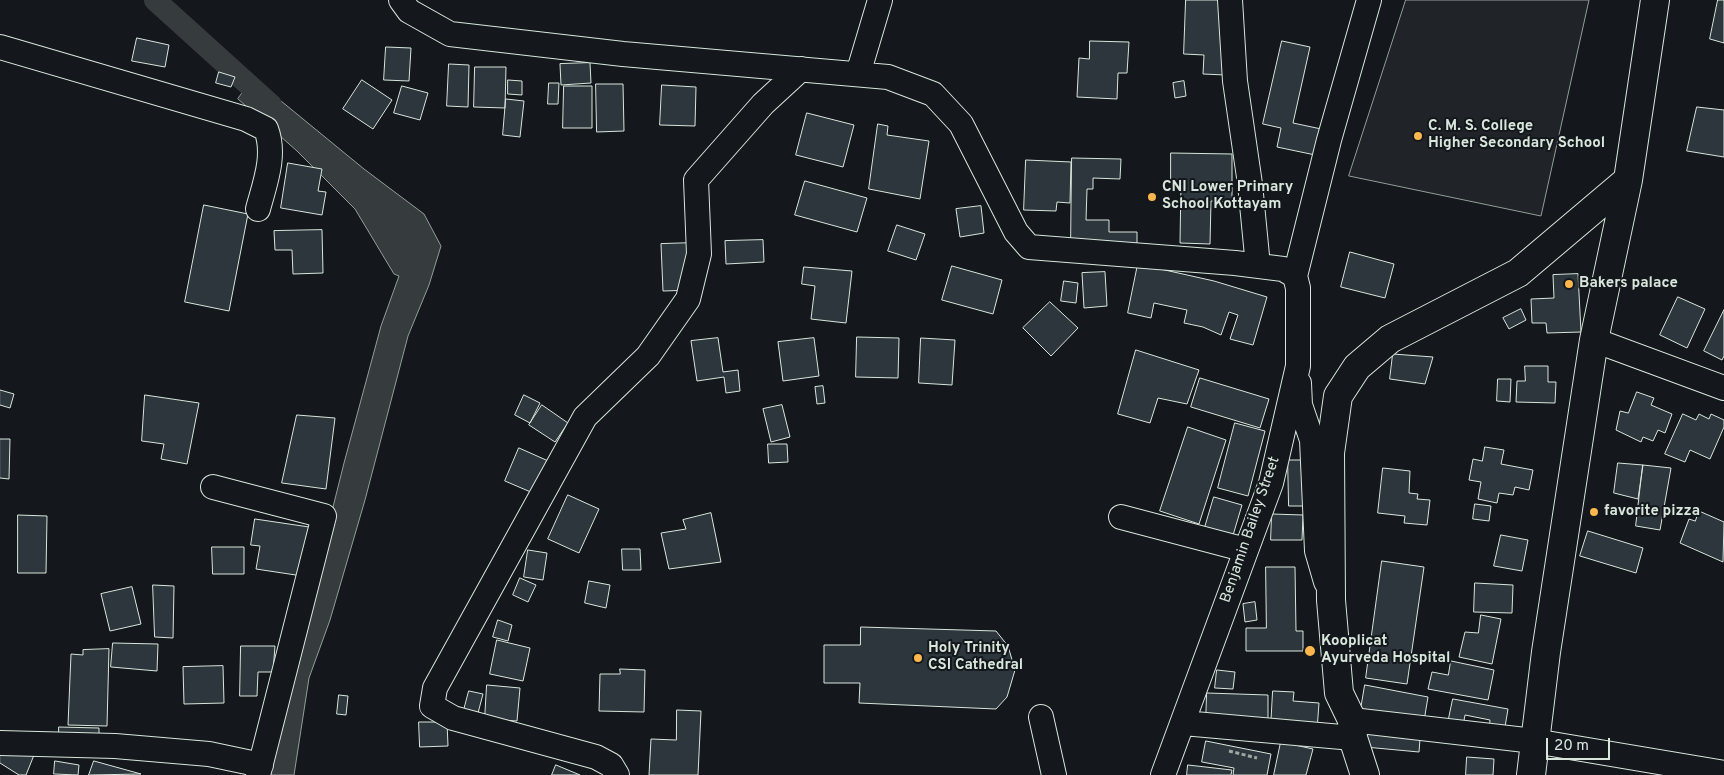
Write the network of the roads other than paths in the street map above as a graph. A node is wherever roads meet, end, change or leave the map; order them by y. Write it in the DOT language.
graph roads {
  1 [pos="401,0"];
  2 [pos="880,0"];
  3 [pos="1230,0"];
  4 [pos="1369,0"];
  5 [pos="1655,0"];
  6 [pos="0,47"];
  7 [pos="801,69"];
  8 [pos="858,74"];
  9 [pos="1628,180"];
  10 [pos="258,209"];
  11 [pos="1258,266"];
  12 [pos="1295,276"];
  13 [pos="1594,340"];
  14 [pos="1298,366"];
  15 [pos="1724,388"];
  16 [pos="213,487"];
  17 [pos="1121,517"];
  18 [pos="1246,550"];
  19 [pos="1331,600"];
  20 [pos="1041,717"];
  21 [pos="1183,723"];
  22 [pos="1352,729"];
  23 [pos="1534,741"];
  24 [pos="0,743"];
  25 [pos="260,770"];
  26 [pos="1724,773"];
  27 [pos="617,775"];
  28 [pos="1054,775"];
  29 [pos="1162,775"];
  30 [pos="1365,775"];
  31 [pos="1530,775"];
  1 -- 7 [label="street"];
  2 -- 8 [label="street"];
  3 -- 11 [label="street"];
  4 -- 12 [label="street"];
  5 -- 9 [label="main road"];
  6 -- 10 [label="street"];
  7 -- 8 [label="street"];
  7 -- 27 [label="street"];
  8 -- 11 [label="street"];
  9 -- 13 [label="main road"];
  9 -- 19 [label="main road"];
  11 -- 12 [label="street"];
  12 -- 14 [label="street, Benjamin Bailey Street"];
  13 -- 15 [label="street"];
  13 -- 23 [label="main road"];
  14 -- 18 [label="street, Benjamin Bailey Street"];
  14 -- 19 [label="street"];
  16 -- 25 [label="street"];
  17 -- 18 [label="street"];
  18 -- 21 [label="street, Benjamin Bailey Street"];
  19 -- 22 [label="main road"];
  20 -- 28 [label="street"];
  21 -- 22 [label="street"];
  21 -- 29 [label="street, Benjamin Bailey Street"];
  22 -- 23 [label="street"];
  22 -- 30 [label="main road"];
  23 -- 26 [label="street"];
  23 -- 31 [label="main road"];
  24 -- 25 [label="street"];
}
